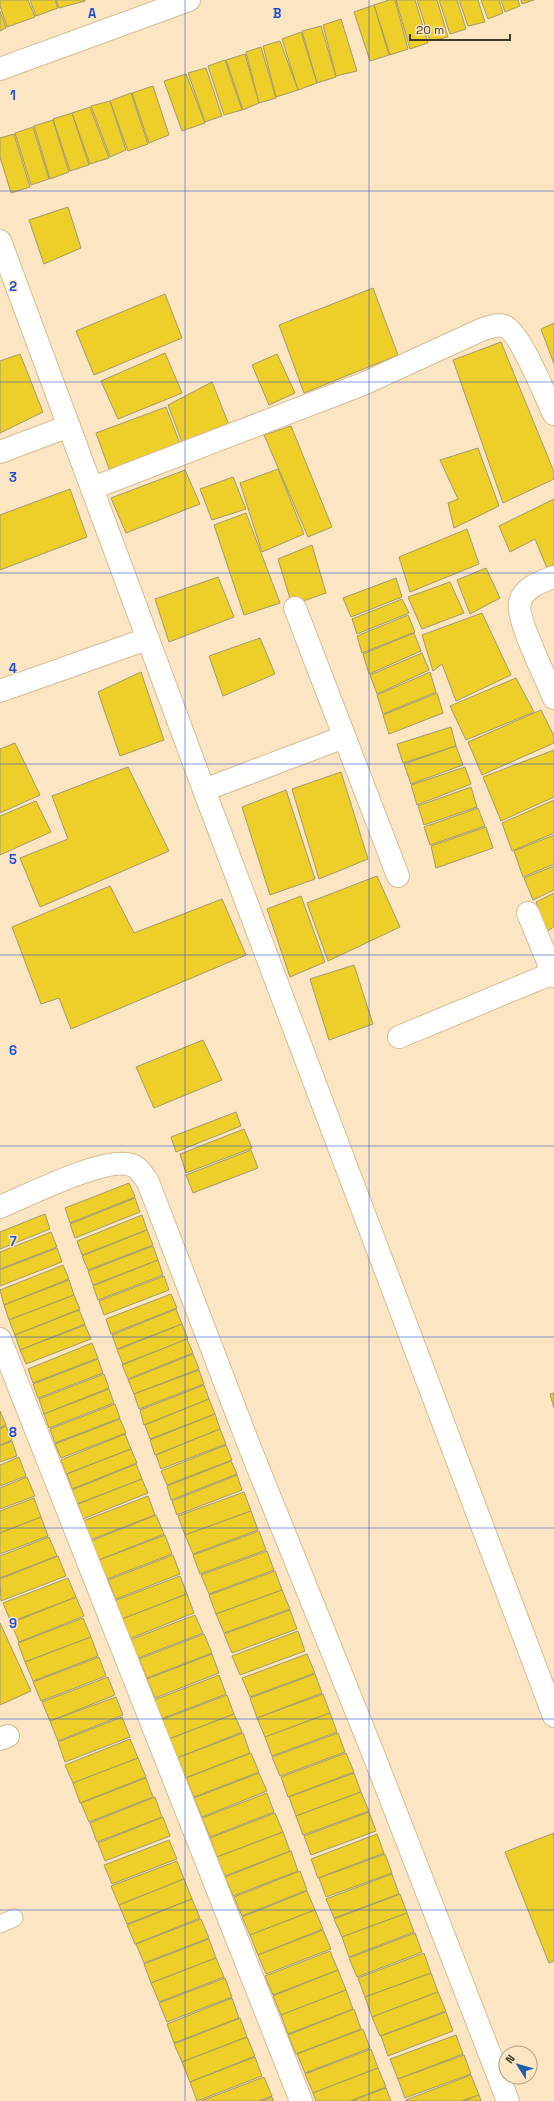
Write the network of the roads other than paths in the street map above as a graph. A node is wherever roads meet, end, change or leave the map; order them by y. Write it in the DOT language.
graph roads {
  1 [pos="189,0"];
  2 [pos="0,69"];
  3 [pos="0,242"];
  4 [pos="554,414"];
  5 [pos="69,426"];
  6 [pos="0,452"];
  7 [pos="93,488"];
  8 [pos="554,577"];
  9 [pos="295,608"];
  10 [pos="147,638"];
  11 [pos="0,691"];
  12 [pos="554,698"];
  13 [pos="344,737"];
  14 [pos="204,790"];
  15 [pos="398,876"];
  16 [pos="528,913"];
  17 [pos="553,975"];
  18 [pos="399,1038"];
  19 [pos="0,1207"];
  20 [pos="0,1339"];
  21 [pos="554,1716"];
  22 [pos="300,2101"];
  23 [pos="508,2101"];
  1 -- 2 [label="street"];
  3 -- 5 [label="street"];
  4 -- 7 [label="street"];
  5 -- 6 [label="street"];
  5 -- 7 [label="street"];
  7 -- 10 [label="street"];
  8 -- 12 [label="street"];
  9 -- 13 [label="street"];
  10 -- 11 [label="street"];
  10 -- 14 [label="street"];
  13 -- 14 [label="street"];
  13 -- 15 [label="street"];
  14 -- 21 [label="street"];
  16 -- 17 [label="street"];
  17 -- 18 [label="street"];
  19 -- 23 [label="street"];
  20 -- 22 [label="street"];
}
